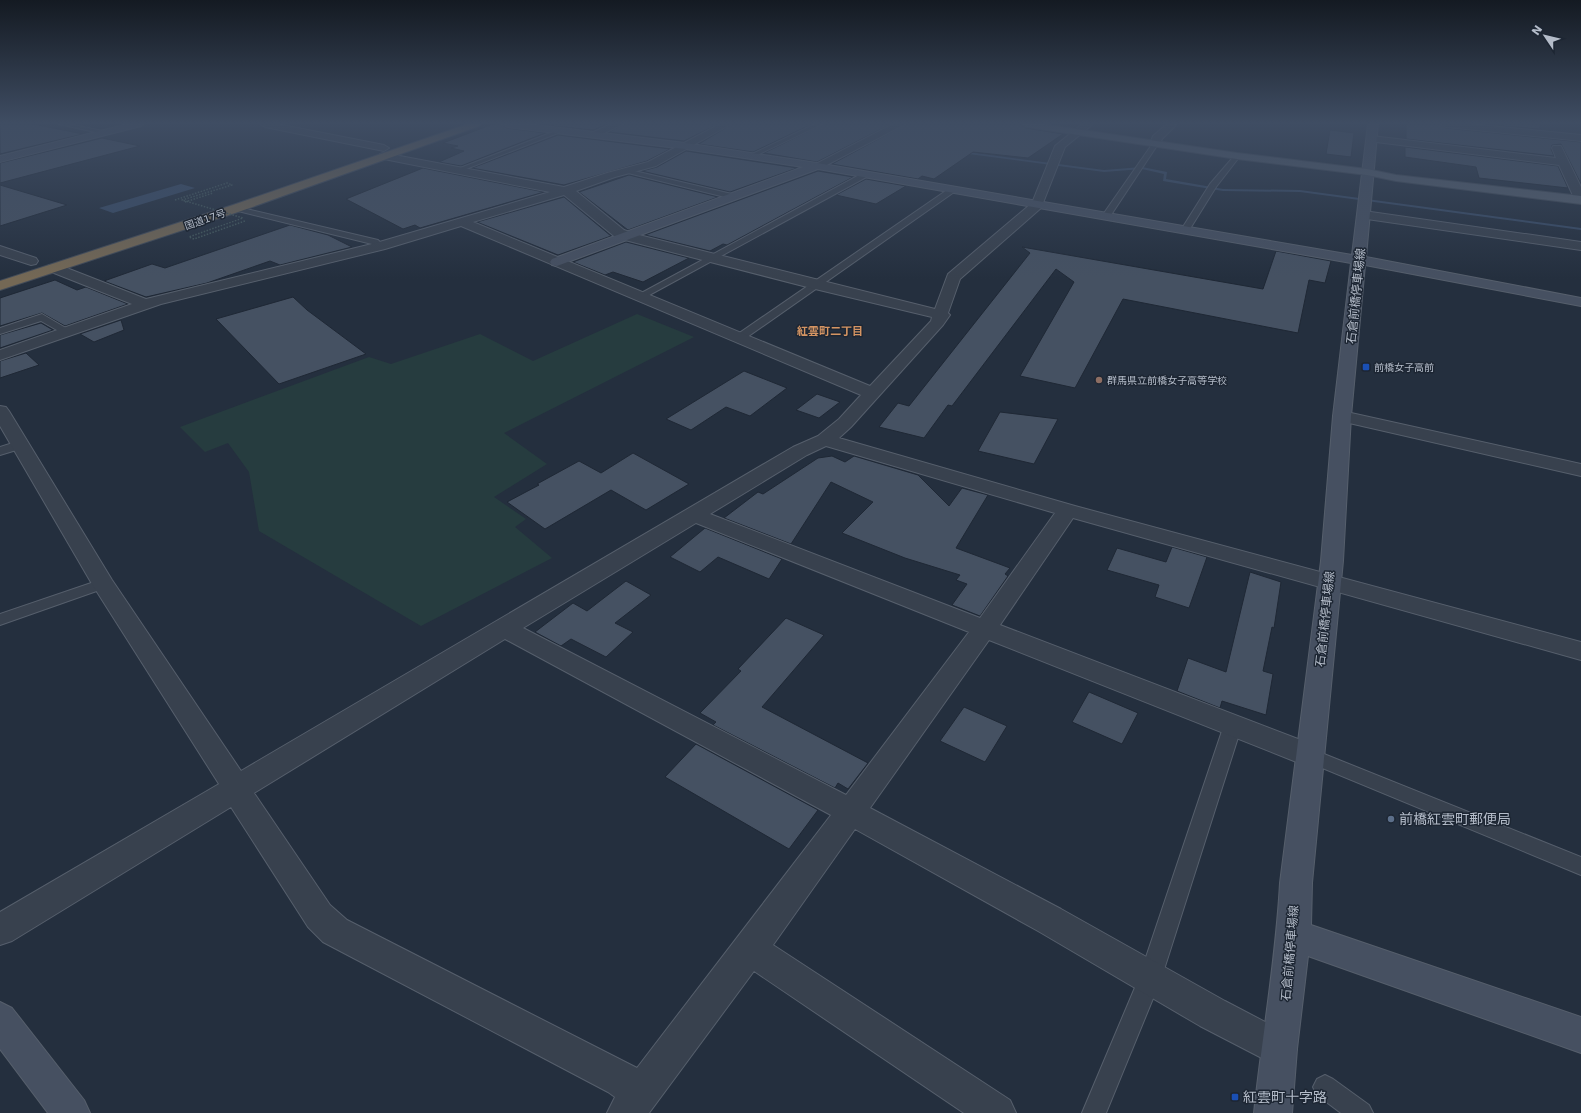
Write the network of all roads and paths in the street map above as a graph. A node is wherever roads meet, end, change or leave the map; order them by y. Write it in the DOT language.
graph roads {
  1 [pos="297,176"];
  2 [pos="321,176"];
  3 [pos="489,176"];
  4 [pos="611,176"];
  5 [pos="646,176"];
  6 [pos="790,176"];
  7 [pos="864,176"];
  8 [pos="871,176"];
  9 [pos="1049,176"];
  10 [pos="1134,176"];
  11 [pos="1222,176"];
  12 [pos="1367,176"];
  13 [pos="1386,176"];
  14 [pos="1570,176"];
  15 [pos="953,190"];
  16 [pos="565,191"];
  17 [pos="213,193"];
  18 [pos="732,197"];
  19 [pos="1580,197"];
  20 [pos="175,200"];
  21 [pos="1038,205"];
  22 [pos="1365,205"];
  23 [pos="187,206"];
  24 [pos="237,208"];
  25 [pos="1106,216"];
  26 [pos="245,221"];
  27 [pos="462,222"];
  28 [pos="1185,230"];
  29 [pos="630,236"];
  30 [pos="380,246"];
  31 [pos="1581,246"];
  32 [pos="0,250"];
  33 [pos="711,258"];
  34 [pos="35,260"];
  35 [pos="1360,260"];
  36 [pos="557,262"];
  37 [pos="12,267"];
  38 [pos="54,268"];
  39 [pos="816,285"];
  40 [pos="0,286"];
  41 [pos="639,297"];
  42 [pos="1581,302"];
  43 [pos="145,304"];
  44 [pos="942,315"];
  45 [pos="0,331"];
  46 [pos="66,331"];
  47 [pos="739,338"];
  48 [pos="0,355"];
  49 [pos="873,393"];
  50 [pos="0,412"];
  51 [pos="1342,416"];
  52 [pos="825,440"];
  53 [pos="10,448"];
  54 [pos="1581,470"];
  55 [pos="1068,510"];
  56 [pos="696,514"];
  57 [pos="1329,581"];
  58 [pos="103,584"];
  59 [pos="0,620"];
  60 [pos="506,628"];
  61 [pos="985,628"];
  62 [pos="1581,651"];
  63 [pos="1233,725"];
  64 [pos="1309,754"];
  65 [pos="235,790"];
  66 [pos="851,811"];
  67 [pos="1581,866"];
  68 [pos="0,930"];
  69 [pos="1294,935"];
  70 [pos="750,949"];
  71 [pos="1150,979"];
  72 [pos="0,1020"];
  73 [pos="1581,1034"];
  74 [pos="1279,1049"];
  75 [pos="1325,1087"];
  76 [pos="633,1103"];
  77 [pos="71,1113"];
  78 [pos="997,1113"];
  79 [pos="1094,1113"];
  80 [pos="1273,1113"];
  81 [pos="1361,1113"];
  1 -- 23 [label="highway, 国道17号"];
  2 -- 24 [label="highway, 国道17号"];
  3 -- 16 [label="street"];
  4 -- 16 [label="street"];
  5 -- 18 [label="lane"];
  6 -- 18 [label="street"];
  7 -- 33 [label="lane"];
  8 -- 15 [label="street"];
  9 -- 21 [label="street"];
  10 -- 25 [label="lane"];
  11 -- 28 [label="lane"];
  12 -- 22 [label="street, 石倉前橋停車場線"];
  13 -- 19 [label="main road"];
  14 -- 19 [label="street"];
  15 -- 21 [label="street"];
  15 -- 39 [label="lane"];
  16 -- 27 [label="street"];
  16 -- 29 [label="street"];
  17 -- 23 [label="path"];
  18 -- 29 [label="street"];
  20 -- 23 [label="path, bridge"];
  21 -- 25 [label="street"];
  21 -- 44 [label="street"];
  22 -- 31 [label="street"];
  22 -- 35 [label="street, 石倉前橋停車場線"];
  23 -- 26 [label="path, bridge"];
  24 -- 30 [label="lane"];
  24 -- 38 [label="highway, 国道17号"];
  25 -- 28 [label="street"];
  27 -- 30 [label="street"];
  27 -- 36 [label="street"];
  28 -- 35 [label="street"];
  29 -- 33 [label="street"];
  29 -- 36 [label="street"];
  30 -- 43 [label="street"];
  32 -- 34 [label="street"];
  33 -- 39 [label="street"];
  33 -- 41 [label="lane"];
  34 -- 37 [label="highway"];
  35 -- 42 [label="street"];
  35 -- 51 [label="street, 石倉前橋停車場線"];
  36 -- 41 [label="street"];
  38 -- 40 [label="highway, 国道17号"];
  38 -- 43 [label="street"];
  39 -- 44 [label="street"];
  39 -- 47 [label="lane"];
  41 -- 47 [label="street"];
  43 -- 46 [label="street"];
  44 -- 49 [label="street"];
  45 -- 46 [label="lane"];
  46 -- 48 [label="street"];
  47 -- 49 [label="street"];
  49 -- 52 [label="street"];
  50 -- 53 [label="street"];
  51 -- 54 [label="street"];
  51 -- 57 [label="street, 石倉前橋停車場線"];
  52 -- 55 [label="street"];
  52 -- 56 [label="street"];
  53 -- 58 [label="street"];
  55 -- 57 [label="street"];
  55 -- 61 [label="street"];
  56 -- 60 [label="street"];
  56 -- 61 [label="street"];
  57 -- 62 [label="street"];
  57 -- 64 [label="street, 石倉前橋停車場線"];
  58 -- 59 [label="lane"];
  58 -- 65 [label="street"];
  60 -- 65 [label="street"];
  60 -- 66 [label="street"];
  61 -- 63 [label="street"];
  61 -- 66 [label="street"];
  63 -- 64 [label="street"];
  63 -- 71 [label="lane"];
  64 -- 67 [label="lane"];
  64 -- 69 [label="street, 石倉前橋停車場線"];
  65 -- 68 [label="street"];
  65 -- 76 [label="street"];
  66 -- 70 [label="street"];
  66 -- 71 [label="street"];
  69 -- 73 [label="street"];
  69 -- 74 [label="street, 石倉前橋停車場線"];
  70 -- 76 [label="street"];
  70 -- 78 [label="street"];
  71 -- 74 [label="street"];
  71 -- 79 [label="lane"];
  72 -- 77 [label="street"];
  74 -- 80 [label="street, 石倉前橋停車場線"];
  75 -- 81 [label="lane"];
}
